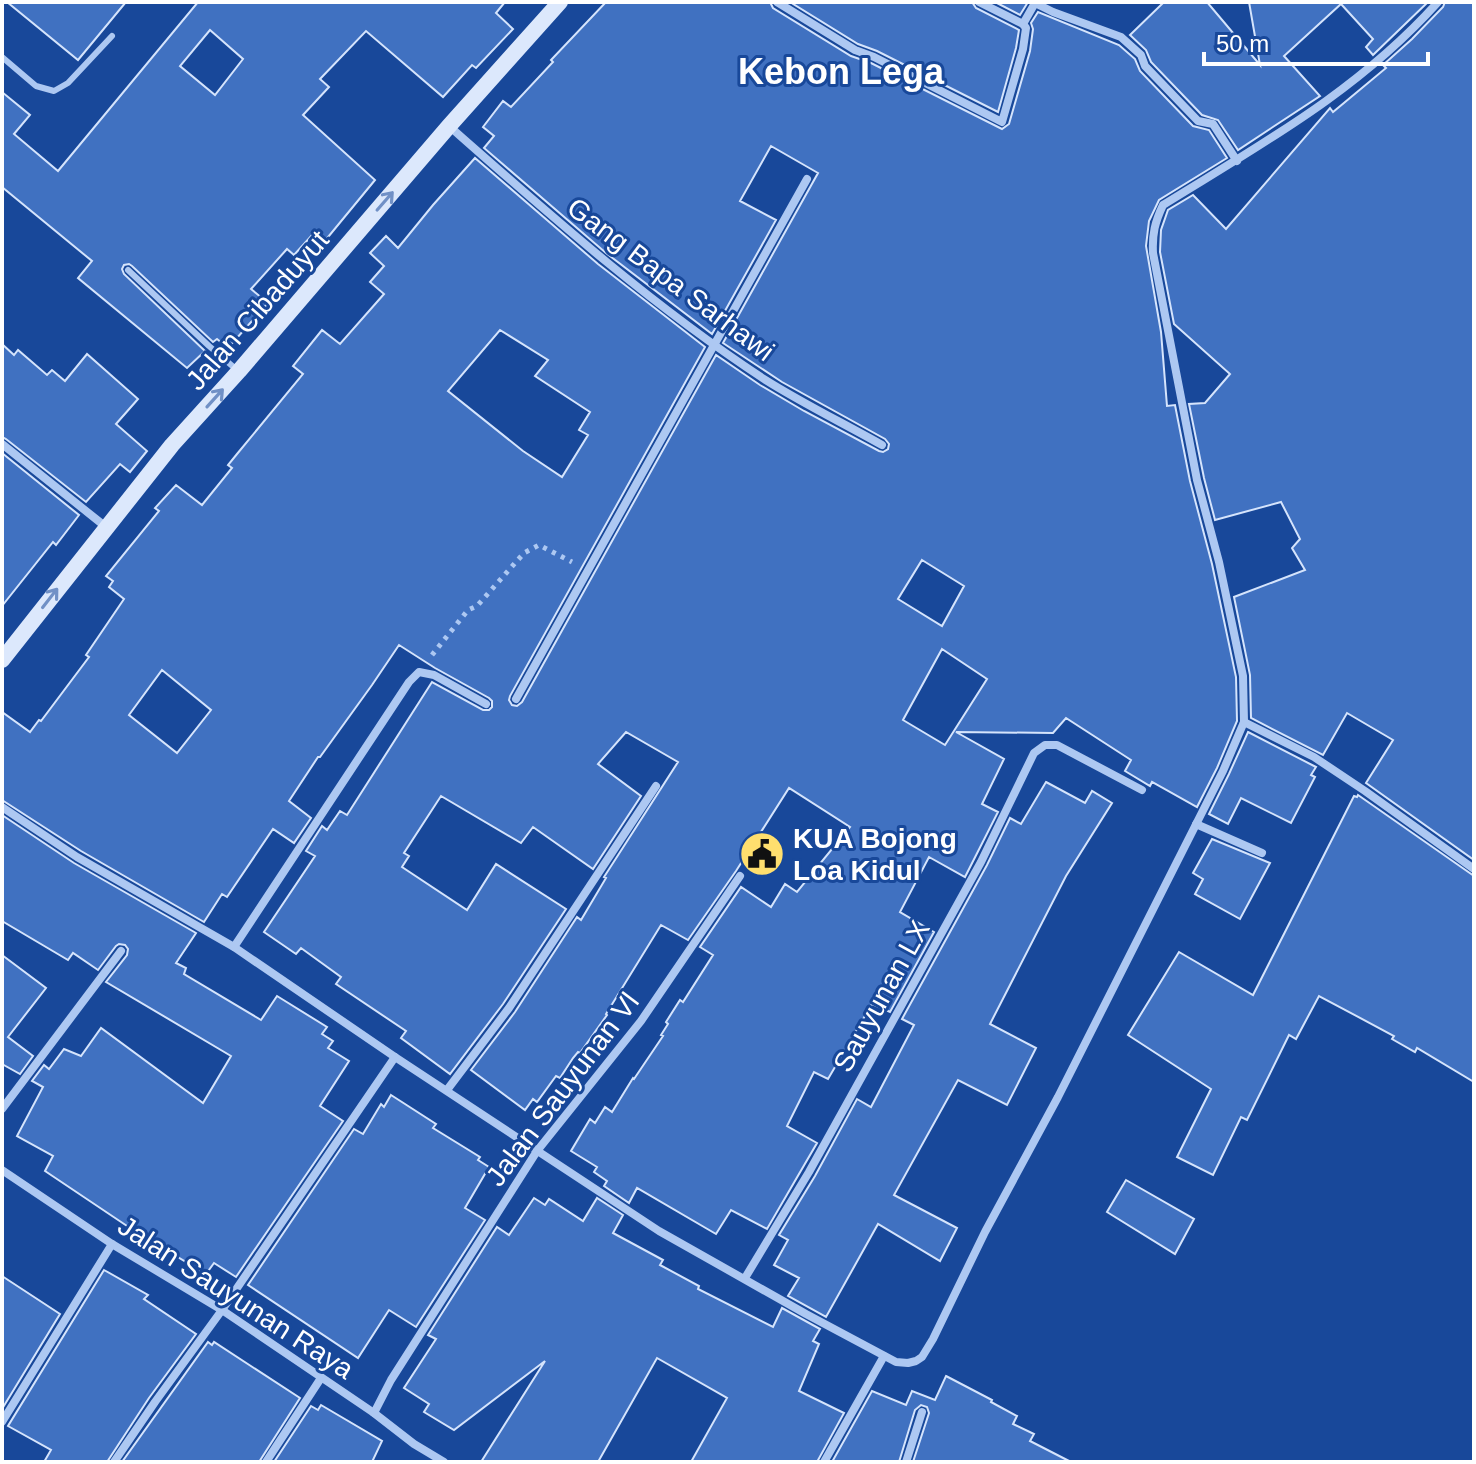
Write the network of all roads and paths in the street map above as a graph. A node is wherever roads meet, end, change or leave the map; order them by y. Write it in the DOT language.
graph roads {
  1 [pos="560,2"];
  2 [pos="777,2"];
  3 [pos="979,2"];
  4 [pos="1438,2"];
  5 [pos="1023,24"];
  6 [pos="112,36"];
  7 [pos="2,57"];
  8 [pos="449,126"];
  9 [pos="1237,161"];
  10 [pos="807,179"];
  11 [pos="128,270"];
  12 [pos="715,346"];
  13 [pos="239,371"];
  14 [pos="2,444"];
  15 [pos="882,445"];
  16 [pos="106,527"];
  17 [pos="588,571"];
  18 [pos="2,660"];
  19 [pos="419,672"];
  20 [pos="516,699"];
  21 [pos="486,704"];
  22 [pos="1244,722"];
  23 [pos="656,786"];
  24 [pos="1142,790"];
  25 [pos="2,807"];
  26 [pos="1196,824"];
  27 [pos="1262,853"];
  28 [pos="1474,869"];
  29 [pos="740,876"];
  30 [pos="234,947"];
  31 [pos="121,951"];
  32 [pos="395,1057"];
  33 [pos="447,1090"];
  34 [pos="2,1109"];
  35 [pos="537,1151"];
  36 [pos="2,1170"];
  37 [pos="112,1244"];
  38 [pos="745,1278"];
  39 [pos="222,1310"];
  40 [pos="884,1356"];
  41 [pos="321,1378"];
  42 [pos="922,1412"];
  43 [pos="374,1413"];
  44 [pos="2,1422"];
  45 [pos="114,1462"];
  46 [pos="266,1462"];
  47 [pos="444,1462"];
  48 [pos="824,1462"];
  49 [pos="906,1462"];
  1 -- 8 [label="street, Jalan Cibaduyut"];
  2 -- 5 [label="street"];
  3 -- 5 [label="street"];
  4 -- 9 [label="street"];
  5 -- 9 [label="street"];
  6 -- 7 [label="lane"];
  8 -- 12 [label="street, Gang Bapa Sarhawi"];
  13 -- 8 [label="street, Jalan Cibaduyut, one-way"];
  9 -- 22 [label="street"];
  10 -- 12 [label="street"];
  11 -- 13 [label="lane"];
  12 -- 15 [label="street, Gang Bapa Sarhawi"];
  12 -- 17 [label="street"];
  16 -- 13 [label="street, Jalan Cibaduyut, one-way"];
  14 -- 16 [label="street"];
  18 -- 16 [label="street, Jalan Cibaduyut, one-way"];
  17 -- 19 [label="path"];
  17 -- 20 [label="street"];
  19 -- 21 [label="street"];
  19 -- 30 [label="street"];
  22 -- 26 [label="street"];
  22 -- 28 [label="street"];
  23 -- 33 [label="street"];
  24 -- 38 [label="street, Sauyunan LX"];
  25 -- 30 [label="street"];
  26 -- 27 [label="street"];
  26 -- 40 [label="street"];
  29 -- 35 [label="street, Jalan Sauyunan Vl"];
  30 -- 32 [label="street"];
  31 -- 34 [label="street"];
  32 -- 33 [label="street"];
  32 -- 39 [label="street"];
  33 -- 35 [label="street"];
  35 -- 38 [label="street"];
  35 -- 43 [label="street, Jalan Sauyunan Vl"];
  36 -- 37 [label="street, Jalan Sauyunan Raya"];
  37 -- 39 [label="street, Jalan Sauyunan Raya"];
  37 -- 44 [label="street"];
  38 -- 40 [label="street"];
  39 -- 41 [label="street, Jalan Sauyunan Raya"];
  39 -- 45 [label="street"];
  40 -- 48 [label="street"];
  41 -- 43 [label="street, Jalan Sauyunan Raya"];
  41 -- 46 [label="street"];
  42 -- 49 [label="street"];
  43 -- 47 [label="street, Jalan Sauyunan Raya"];
}
